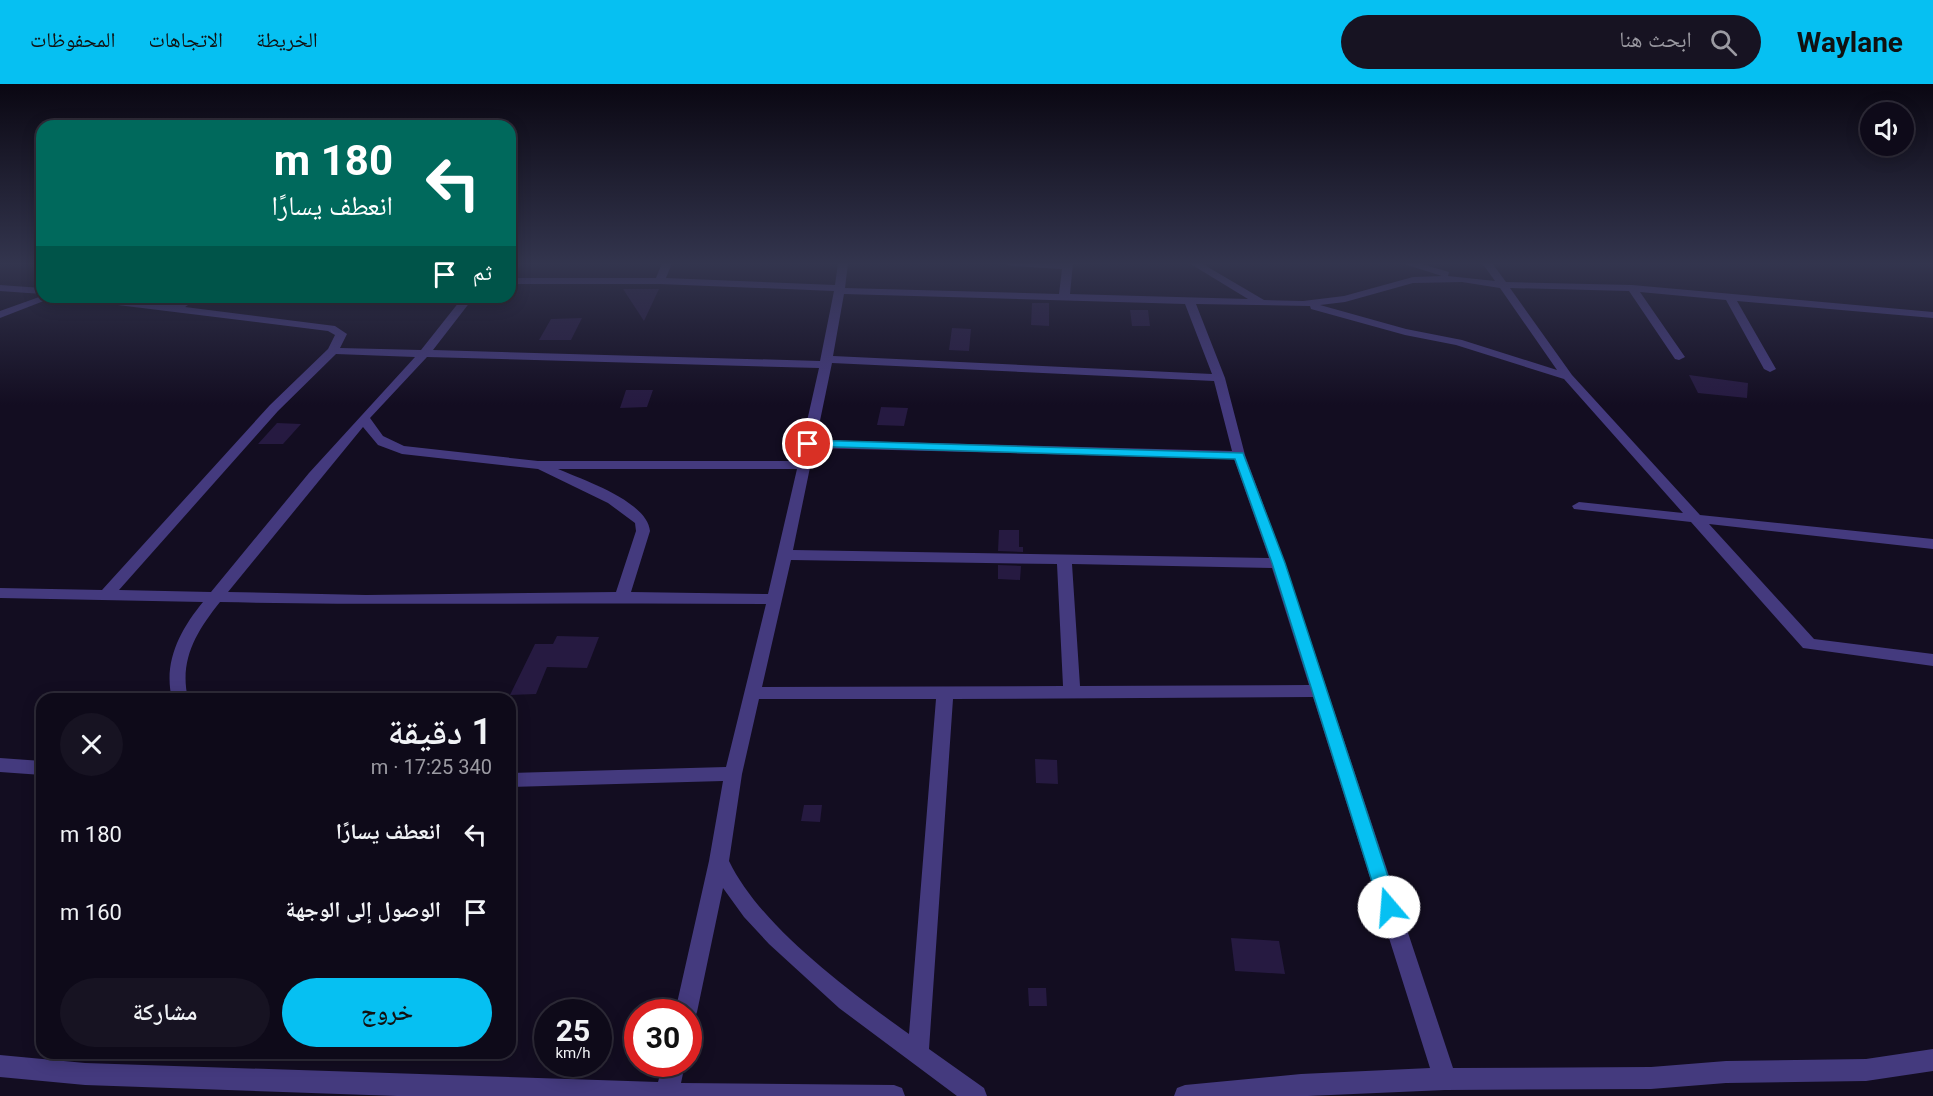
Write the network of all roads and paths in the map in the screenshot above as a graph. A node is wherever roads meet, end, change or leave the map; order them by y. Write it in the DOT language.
graph roads {
  1 [pos="184,310"];
  2 [pos="459,310"];
  3 [pos="836,310"];
  4 [pos="1193,310"];
  5 [pos="1326,310"];
  6 [pos="1519,310"];
  7 [pos="1647,310"];
  8 [pos="1737,310"];
  9 [pos="1879,310"];
  10 [pos="1933,315"];
  11 [pos="333,351"];
  12 [pos="423,355"];
  13 [pos="1678,357"];
  14 [pos="825,362"];
  15 [pos="1770,369"];
  16 [pos="1568,377"];
  17 [pos="1219,378"];
  18 [pos="363,418"];
  19 [pos="808,444"];
  20 [pos="1239,455"];
  21 [pos="538,465"];
  22 [pos="804,465"];
  23 [pos="1579,506"];
  24 [pos="1695,519"];
  25 [pos="1933,544"];
  26 [pos="785,555"];
  27 [pos="1064,560"];
  28 [pos="1278,563"];
  29 [pos="0,593"];
  30 [pos="105,596"];
  31 [pos="622,597"];
  32 [pos="214,598"];
  33 [pos="775,599"];
  34 [pos="1933,660"];
  35 [pos="1319,691"];
  36 [pos="1072,692"];
  37 [pos="179,693"];
  38 [pos="752,693"];
  39 [pos="945,694"];
  40 [pos="0,765"];
  41 [pos="36,768"];
  42 [pos="733,774"];
  43 [pos="516,780"];
  44 [pos="719,861"];
  45 [pos="689,999"];
  46 [pos="918,1053"];
  47 [pos="1933,1060"];
  48 [pos="0,1066"];
  49 [pos="671,1077"];
  50 [pos="1445,1079"];
  51 [pos="1302,1090"];
  52 [pos="668,1094"];
  53 [pos="894,1096"];
  54 [pos="976,1096"];
  55 [pos="1185,1096"];
  1 -- 11 [label="street"];
  2 -- 12 [label="street"];
  3 -- 14 [label="street"];
  4 -- 17 [label="street"];
  5 -- 16 [label="street"];
  6 -- 16 [label="street"];
  7 -- 13 [label="street"];
  8 -- 15 [label="street"];
  9 -- 10 [label="street"];
  11 -- 12 [label="street"];
  11 -- 30 [label="street"];
  12 -- 14 [label="street"];
  12 -- 18 [label="street"];
  14 -- 17 [label="street"];
  14 -- 19 [label="street"];
  16 -- 24 [label="street"];
  17 -- 20 [label="street"];
  18 -- 21 [label="street"];
  18 -- 32 [label="street"];
  19 -- 20 [label="street"];
  19 -- 22 [label="street"];
  20 -- 28 [label="street"];
  21 -- 22 [label="street"];
  21 -- 31 [label="street"];
  22 -- 26 [label="street"];
  23 -- 24 [label="street"];
  24 -- 25 [label="street"];
  24 -- 34 [label="street"];
  26 -- 27 [label="street"];
  26 -- 33 [label="street"];
  27 -- 28 [label="street"];
  27 -- 36 [label="street"];
  28 -- 35 [label="street"];
  29 -- 30 [label="street"];
  30 -- 32 [label="street"];
  31 -- 32 [label="street"];
  31 -- 33 [label="street"];
  32 -- 37 [label="street"];
  33 -- 38 [label="street"];
  35 -- 36 [label="street"];
  35 -- 50 [label="street"];
  36 -- 39 [label="street"];
  38 -- 39 [label="street"];
  38 -- 42 [label="street"];
  39 -- 46 [label="street"];
  40 -- 41 [label="street"];
  42 -- 43 [label="street"];
  42 -- 44 [label="street"];
  44 -- 45 [label="street"];
  44 -- 46 [label="street"];
  46 -- 54 [label="street"];
  47 -- 50 [label="street"];
  48 -- 52 [label="street"];
  49 -- 52 [label="street"];
  50 -- 51 [label="street"];
  51 -- 55 [label="street"];
  52 -- 53 [label="street"];
}
